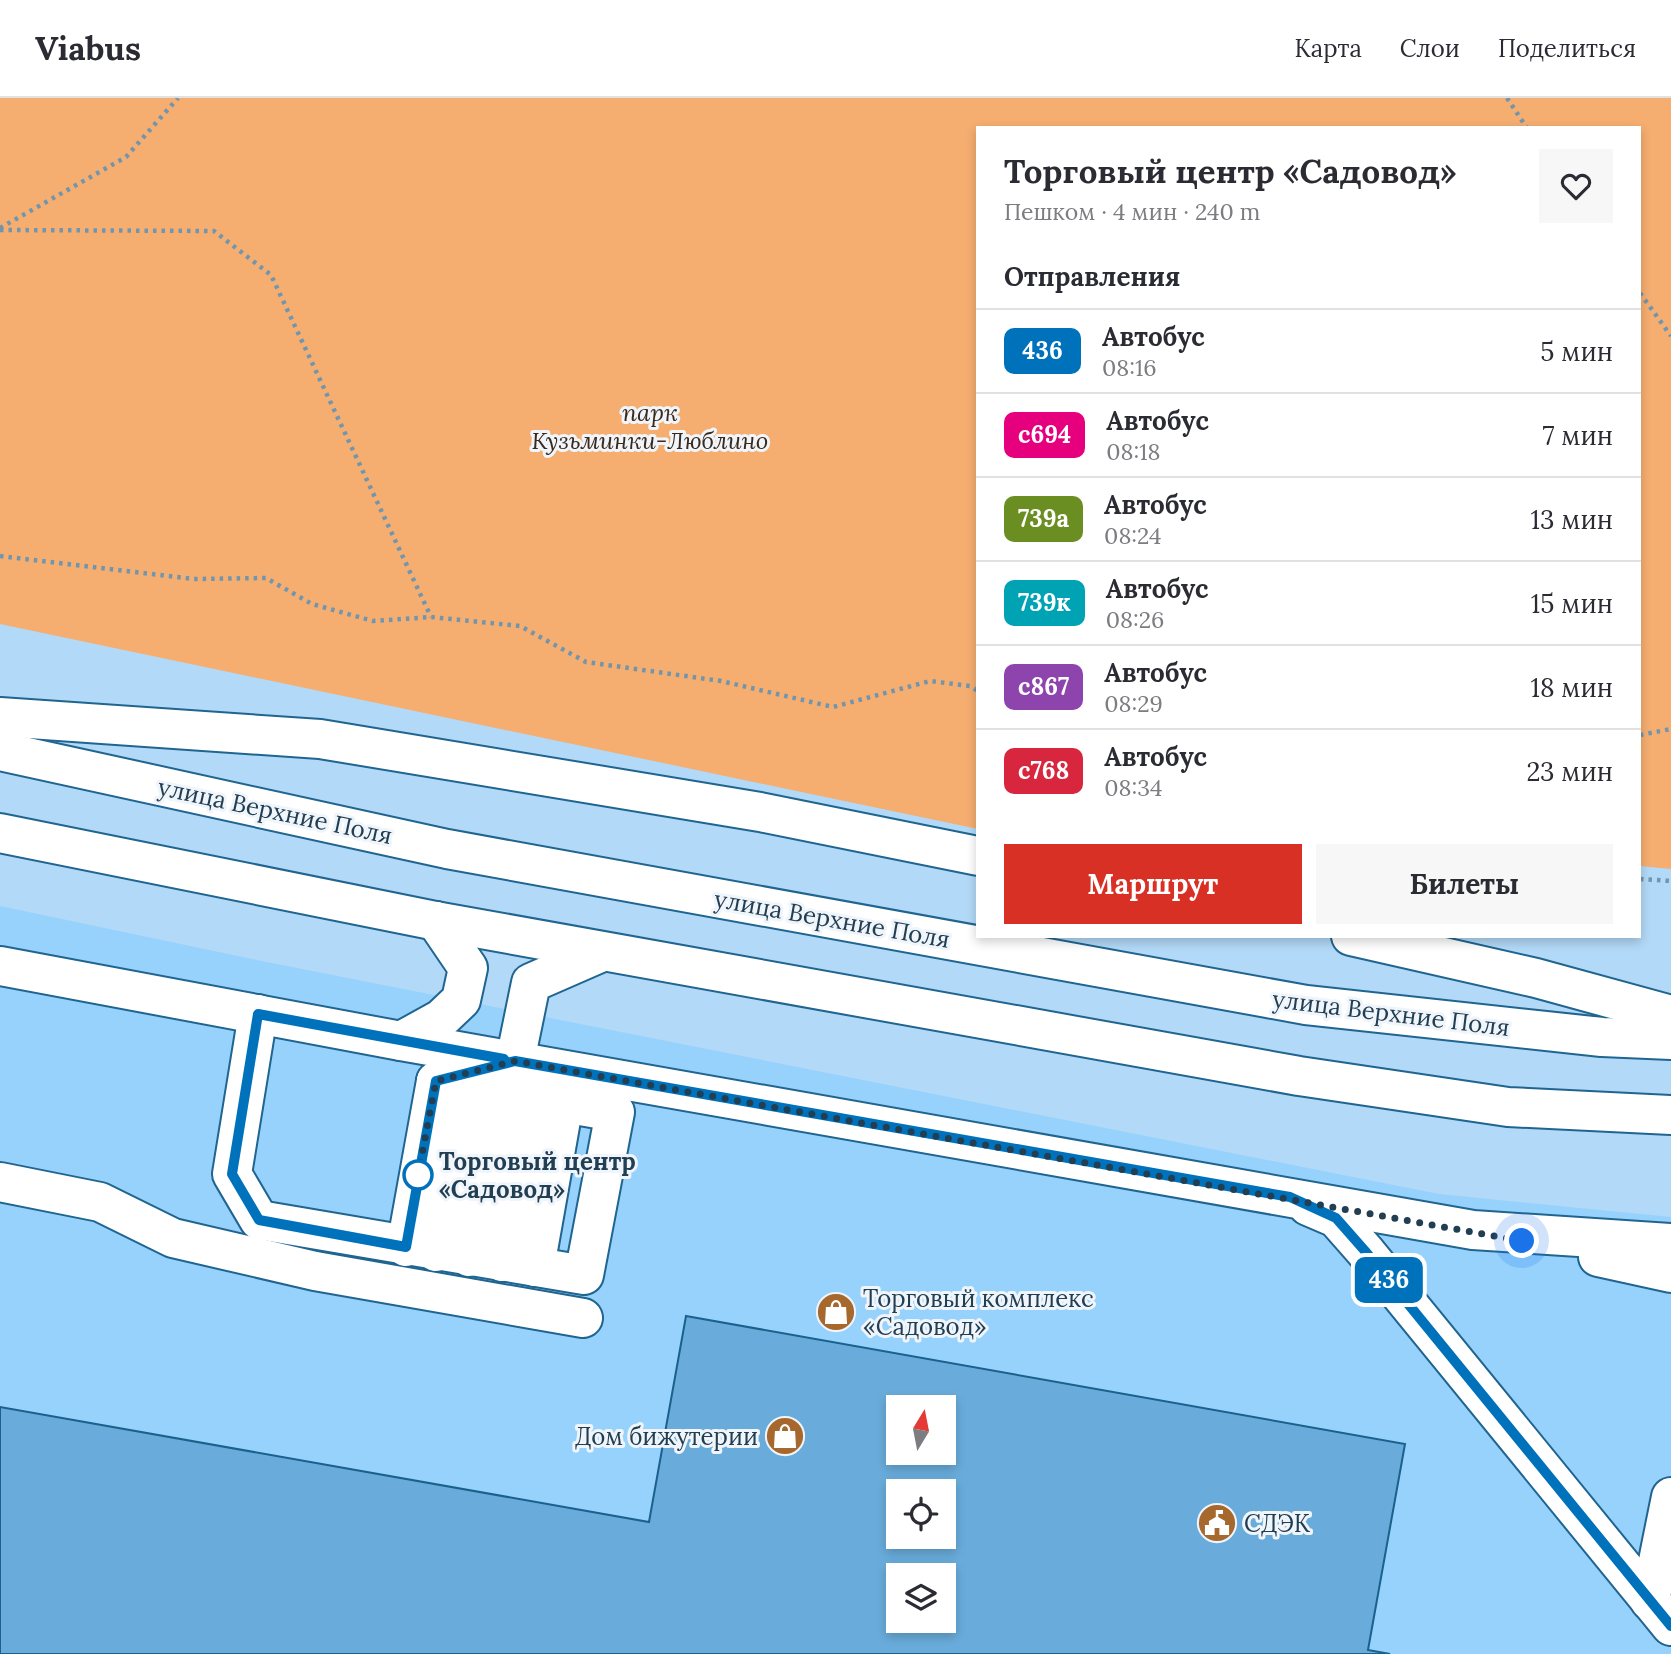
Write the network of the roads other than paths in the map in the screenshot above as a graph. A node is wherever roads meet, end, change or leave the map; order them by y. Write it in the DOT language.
graph roads {
  1 [pos="0,717"];
  2 [pos="0,751"];
  3 [pos="0,832"];
  4 [pos="976,856"];
  5 [pos="436,922"];
  6 [pos="1360,938"];
  7 [pos="601,952"];
  8 [pos="0,966"];
  9 [pos="258,1014"];
  10 [pos="1671,1015"];
  11 [pos="401,1041"];
  12 [pos="1671,1041"];
  13 [pos="502,1087"];
  14 [pos="1671,1115"];
  15 [pos="0,1182"];
  16 [pos="1290,1197"];
  17 [pos="1473,1230"];
  18 [pos="1671,1243"];
  19 [pos="470,1257"];
  20 [pos="1671,1273"];
  21 [pos="583,1318"];
  22 [pos="1671,1497"];
  23 [pos="1661,1613"];
  1 -- 4 [label="main road"];
  2 -- 12 [label="main road, улица Верхние Поля"];
  3 -- 5 [label="main road"];
  5 -- 7 [label="main road"];
  5 -- 11 [label="main road"];
  6 -- 10 [label="main road"];
  7 -- 13 [label="main road"];
  7 -- 14 [label="main road"];
  8 -- 9 [label="main road"];
  9 -- 11 [label="main road"];
  9 -- 19 [label="main road"];
  11 -- 13 [label="main road"];
  13 -- 16 [label="main road"];
  13 -- 19 [label="main road"];
  13 -- 19 [label="main road"];
  13 -- 19 [label="main road"];
  13 -- 19 [label="main road"];
  15 -- 21 [label="main road"];
  16 -- 17 [label="main road"];
  16 -- 23 [label="main road"];
  17 -- 18 [label="main road"];
  17 -- 20 [label="main road"];
  22 -- 23 [label="main road"];
}
